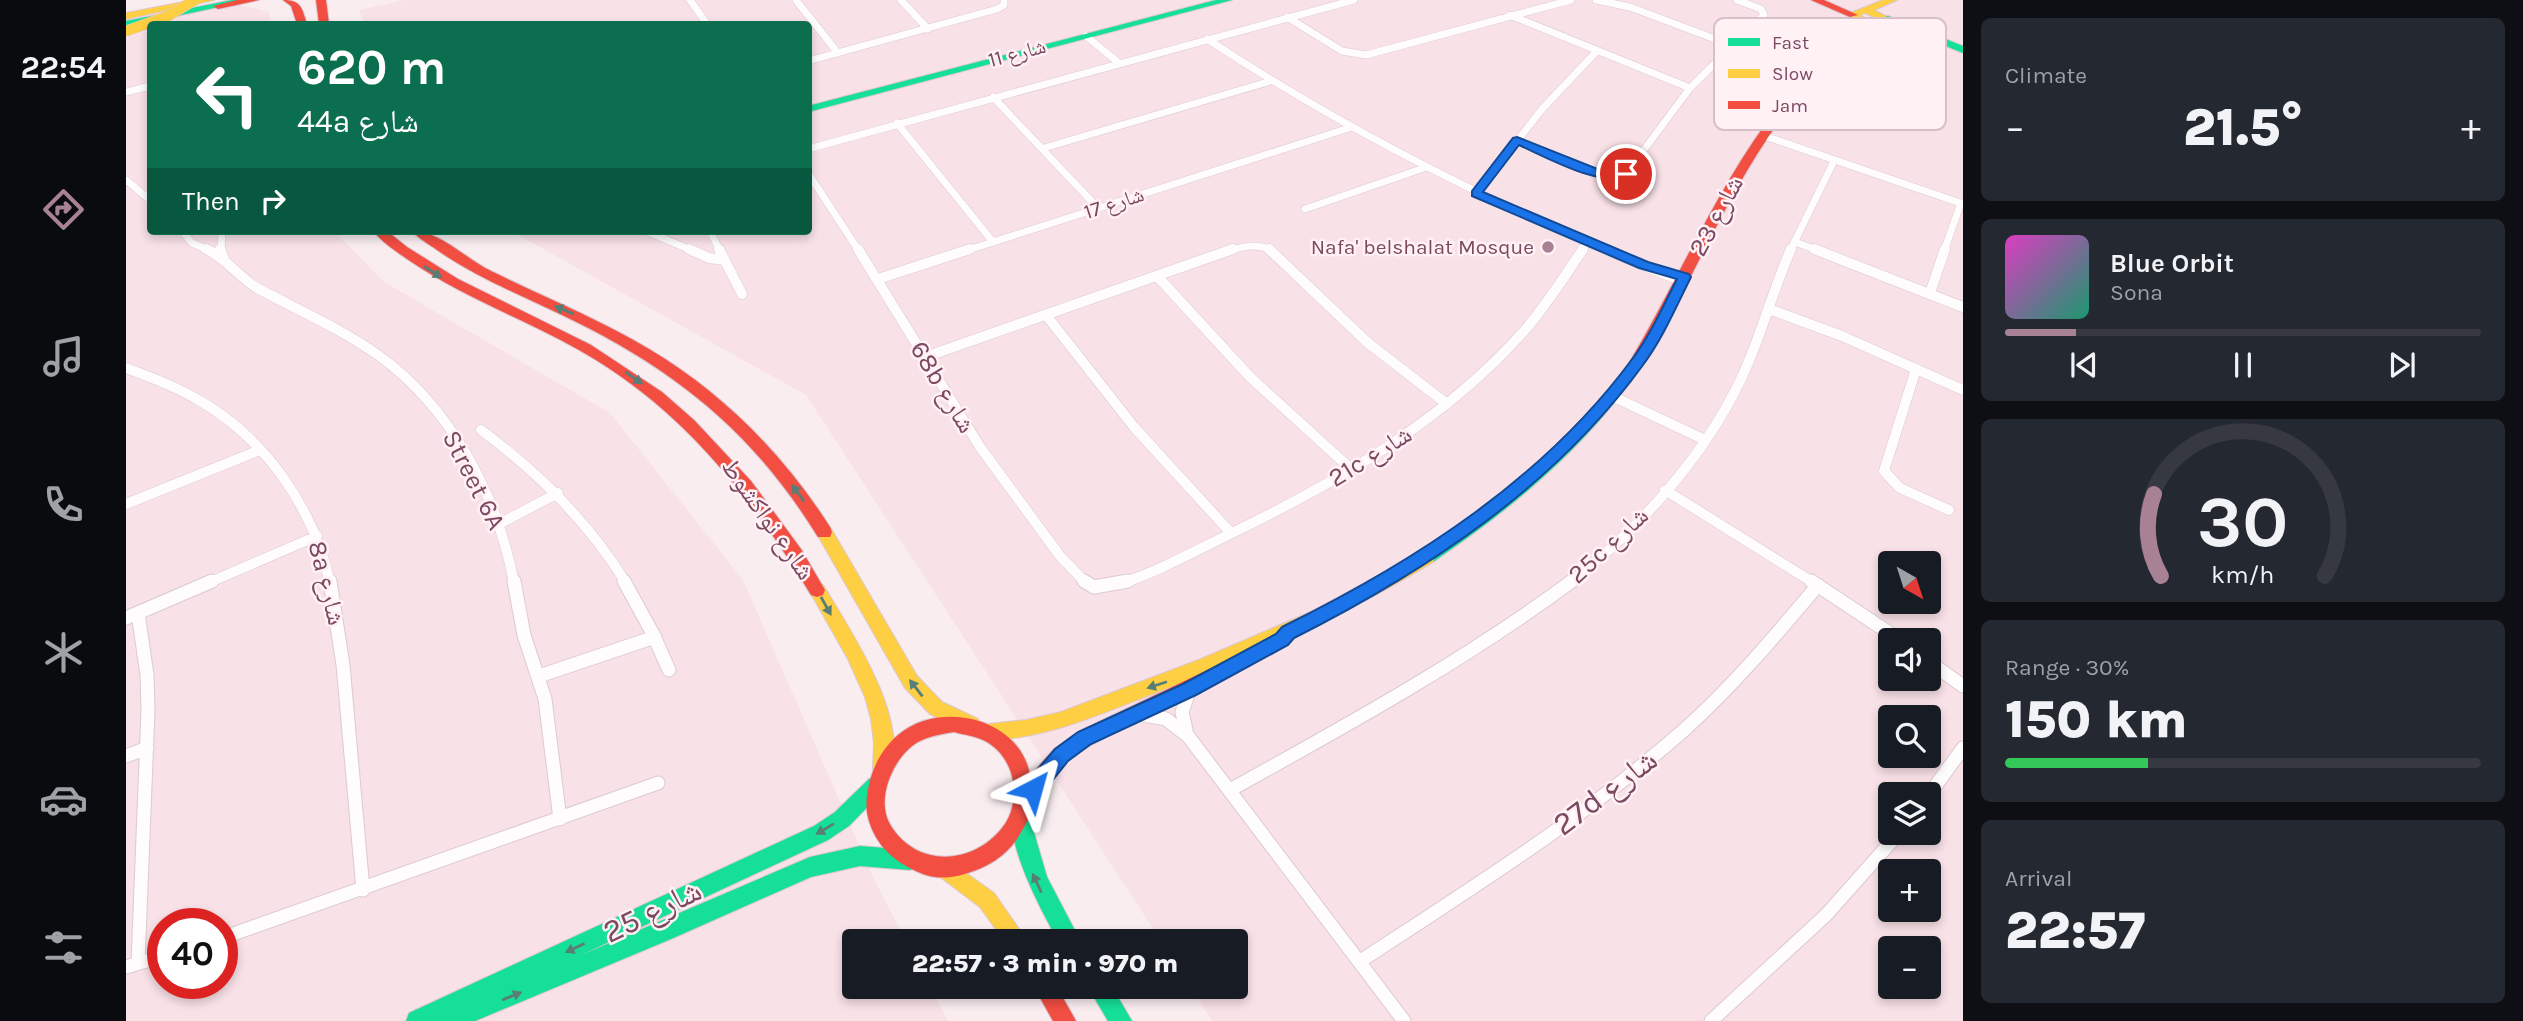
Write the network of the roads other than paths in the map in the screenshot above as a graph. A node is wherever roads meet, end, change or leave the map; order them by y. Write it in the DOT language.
graph roads {
  1 [pos="165,0"];
  2 [pos="195,0"];
  3 [pos="246,0"];
  4 [pos="254,0"];
  5 [pos="288,0"];
  6 [pos="321,0"];
  7 [pos="690,0"];
  8 [pos="796,0"];
  9 [pos="901,0"];
  10 [pos="1004,0"];
  11 [pos="1227,0"];
  12 [pos="1354,0"];
  13 [pos="1571,0"];
  14 [pos="1596,0"];
  15 [pos="1737,0"];
  16 [pos="1823,2"];
  17 [pos="211,4"];
  18 [pos="126,7"];
  19 [pos="1510,15"];
  20 [pos="1884,15"];
  21 [pos="126,16"];
  22 [pos="1287,17"];
  23 [pos="1858,17"];
  24 [pos="1762,18"];
  25 [pos="154,21"];
  26 [pos="301,21"];
  27 [pos="324,21"];
  28 [pos="705,21"];
  29 [pos="126,24"];
  30 [pos="147,24"];
  31 [pos="928,29"];
  32 [pos="126,31"];
  33 [pos="1089,35"];
  34 [pos="1207,39"];
  35 [pos="1714,39"];
  36 [pos="1946,43"];
  37 [pos="1963,50"];
  38 [pos="1596,52"];
  39 [pos="838,53"];
  40 [pos="812,60"];
  41 [pos="1119,63"];
  42 [pos="1714,63"];
  43 [pos="1271,81"];
  44 [pos="147,87"];
  45 [pos="1690,88"];
  46 [pos="126,92"];
  47 [pos="993,97"];
  48 [pos="812,108"];
  49 [pos="897,124"];
  50 [pos="1349,128"];
  51 [pos="1766,130"];
  52 [pos="1761,137"];
  53 [pos="1517,140"];
  54 [pos="812,148"];
  55 [pos="1044,148"];
  56 [pos="1834,161"];
  57 [pos="1424,167"];
  58 [pos="812,179"];
  59 [pos="126,180"];
  60 [pos="139,190"];
  61 [pos="147,193"];
  62 [pos="1476,193"];
  63 [pos="147,197"];
  64 [pos="1962,204"];
  65 [pos="1098,208"];
  66 [pos="1305,209"];
  67 [pos="185,235"];
  68 [pos="220,235"];
  69 [pos="222,235"];
  70 [pos="384,235"];
  71 [pos="655,235"];
  72 [pos="712,235"];
  73 [pos="440,238"];
  74 [pos="993,242"];
  75 [pos="1795,242"];
  76 [pos="1587,243"];
  77 [pos="197,246"];
  78 [pos="725,260"];
  79 [pos="226,263"];
  80 [pos="1157,276"];
  81 [pos="878,279"];
  82 [pos="1684,279"];
  83 [pos="1930,293"];
  84 [pos="742,294"];
  85 [pos="1963,307"];
  86 [pos="1769,309"];
  87 [pos="1046,315"];
  88 [pos="925,357"];
  89 [pos="126,368"];
  90 [pos="1916,369"];
  91 [pos="1963,390"];
  92 [pos="1614,394"];
  93 [pos="1447,404"];
  94 [pos="481,430"];
  95 [pos="1705,440"];
  96 [pos="260,450"];
  97 [pos="1350,469"];
  98 [pos="1665,490"];
  99 [pos="558,494"];
  100 [pos="126,504"];
  101 [pos="1949,510"];
  102 [pos="499,524"];
  103 [pos="1231,533"];
  104 [pos="317,536"];
  105 [pos="1818,585"];
  106 [pos="1094,587"];
  107 [pos="132,615"];
  108 [pos="1882,628"];
  109 [pos="1288,632"];
  110 [pos="655,637"];
  111 [pos="668,670"];
  112 [pos="1941,670"];
  113 [pos="539,676"];
  114 [pos="1963,686"];
  115 [pos="1190,690"];
  116 [pos="1136,714"];
  117 [pos="979,728"];
  118 [pos="1188,736"];
  119 [pos="147,747"];
  120 [pos="1963,748"];
  121 [pos="126,755"];
  122 [pos="882,769"];
  123 [pos="1938,782"];
  124 [pos="658,783"];
  125 [pos="876,785"];
  126 [pos="1230,790"];
  127 [pos="1025,802"];
  128 [pos="1021,818"];
  129 [pos="560,819"];
  130 [pos="1888,845"];
  131 [pos="910,860"];
  132 [pos="946,869"];
  133 [pos="363,890"];
  134 [pos="1008,929"];
  135 [pos="1063,929"];
  136 [pos="238,932"];
  137 [pos="1359,962"];
  138 [pos="132,965"];
  139 [pos="1052,999"];
  140 [pos="1107,999"];
  141 [pos="417,1021"];
  142 [pos="449,1021"];
  143 [pos="1065,1021"];
  144 [pos="1121,1021"];
  145 [pos="1404,1021"];
  146 [pos="1711,1021"];
  1 -- 18 [label="main road"];
  2 -- 25 [label="main road, bridge"];
  3 -- 17 [label="main road"];
  4 -- 17 [label="main road"];
  5 -- 26 [label="main road"];
  6 -- 27 [label="main road"];
  7 -- 28 [label="street"];
  8 -- 39 [label="street"];
  9 -- 31 [label="street"];
  10 -- 31 [label="street"];
  11 -- 33 [label="main road, شارع 11"];
  12 -- 22 [label="street"];
  13 -- 19 [label="street"];
  14 -- 35 [label="street"];
  15 -- 24 [label="street"];
  16 -- 23 [label="main road"];
  17 -- 21 [label="main road"];
  17 -- 29 [label="main road"];
  19 -- 22 [label="street"];
  19 -- 38 [label="street"];
  20 -- 23 [label="main road"];
  22 -- 34 [label="street"];
  30 -- 32 [label="main road, bridge"];
  31 -- 39 [label="street"];
  33 -- 41 [label="street"];
  33 -- 48 [label="main road, شارع 11"];
  34 -- 41 [label="street"];
  34 -- 43 [label="street"];
  36 -- 37 [label="main road"];
  38 -- 45 [label="street"];
  38 -- 53 [label="street"];
  39 -- 40 [label="street"];
  41 -- 47 [label="street"];
  42 -- 45 [label="street"];
  43 -- 50 [label="street"];
  43 -- 55 [label="street"];
  44 -- 46 [label="street"];
  45 -- 53 [label="street"];
  47 -- 49 [label="street"];
  47 -- 55 [label="street"];
  49 -- 54 [label="street"];
  49 -- 74 [label="street"];
  50 -- 57 [label="street"];
  50 -- 65 [label="street, شارع 17"];
  51 -- 52 [label="main road, شارع 23"];
  52 -- 56 [label="street"];
  52 -- 82 [label="main road, شارع 23"];
  53 -- 62 [label="street"];
  55 -- 65 [label="street"];
  56 -- 64 [label="street"];
  56 -- 75 [label="street, 25c شارع"];
  57 -- 62 [label="street"];
  57 -- 66 [label="street"];
  58 -- 81 [label="street, 68b شارع"];
  59 -- 60 [label="street"];
  60 -- 61 [label="street"];
  60 -- 63 [label="street"];
  62 -- 76 [label="street"];
  64 -- 83 [label="street"];
  65 -- 74 [label="street, شارع 17"];
  67 -- 77 [label="street, Street 6A"];
  68 -- 77 [label="street"];
  69 -- 79 [label="street"];
  70 -- 122 [label="main road, شارع نواكشوط, one-way"];
  71 -- 78 [label="street"];
  72 -- 78 [label="street"];
  117 -- 73 [label="main road, شارع نواكشوط, one-way"];
  74 -- 81 [label="street, شارع 17"];
  75 -- 83 [label="street"];
  75 -- 86 [label="street, 25c شارع"];
  76 -- 82 [label="street"];
  76 -- 93 [label="street, 21c شارع"];
  77 -- 79 [label="street, Street 6A"];
  78 -- 84 [label="street"];
  79 -- 102 [label="street, Street 6A"];
  80 -- 87 [label="street"];
  80 -- 93 [label="street"];
  80 -- 97 [label="street"];
  81 -- 88 [label="street, 68b شارع"];
  82 -- 92 [label="main road, شارع 23"];
  83 -- 85 [label="street"];
  86 -- 90 [label="street"];
  86 -- 95 [label="street, 25c شارع"];
  87 -- 88 [label="street"];
  87 -- 103 [label="street"];
  88 -- 106 [label="street, 68b شارع"];
  89 -- 96 [label="street, 8a شارع"];
  90 -- 91 [label="street"];
  90 -- 101 [label="street"];
  92 -- 95 [label="street"];
  92 -- 109 [label="main road, شارع 23"];
  93 -- 97 [label="street, 21c شارع"];
  94 -- 99 [label="street"];
  95 -- 98 [label="street, 25c شارع"];
  96 -- 100 [label="street"];
  96 -- 104 [label="street, 8a شارع"];
  97 -- 103 [label="street, 21c شارع"];
  98 -- 105 [label="street"];
  98 -- 126 [label="street, 25c شارع"];
  99 -- 102 [label="street"];
  99 -- 110 [label="street"];
  102 -- 113 [label="street, Street 6A"];
  103 -- 106 [label="street, 21c شارع"];
  104 -- 107 [label="street"];
  104 -- 133 [label="street, 8a شارع"];
  105 -- 108 [label="street"];
  105 -- 137 [label="street, 27d شارع"];
  107 -- 119 [label="street"];
  109 -- 115 [label="main road, شارع 23"];
  109 -- 117 [label="main road, شارع 23, one-way"];
  110 -- 111 [label="street"];
  110 -- 113 [label="street"];
  112 -- 114 [label="street"];
  113 -- 129 [label="street, Street 6A"];
  115 -- 116 [label="main road, شارع 23"];
  115 -- 118 [label="street"];
  116 -- 118 [label="street"];
  116 -- 127 [label="main road, شارع 23"];
  117 -- 122 [label="main road"];
  117 -- 127 [label="main road"];
  118 -- 126 [label="street"];
  119 -- 121 [label="street"];
  119 -- 138 [label="street"];
  120 -- 123 [label="street"];
  122 -- 125 [label="main road"];
  124 -- 129 [label="street"];
  125 -- 131 [label="main road"];
  125 -- 141 [label="main road, شارع 25, one-way"];
  126 -- 137 [label="street"];
  127 -- 128 [label="main road"];
  128 -- 132 [label="main road"];
  135 -- 128 [label="main road, one-way"];
  129 -- 133 [label="street"];
  130 -- 146 [label="street"];
  131 -- 132 [label="main road"];
  142 -- 131 [label="main road, شارع 25, one-way"];
  132 -- 134 [label="main road"];
  133 -- 136 [label="street"];
  137 -- 145 [label="street"];
  139 -- 143 [label="main road"];
  140 -- 144 [label="main road"];
}
